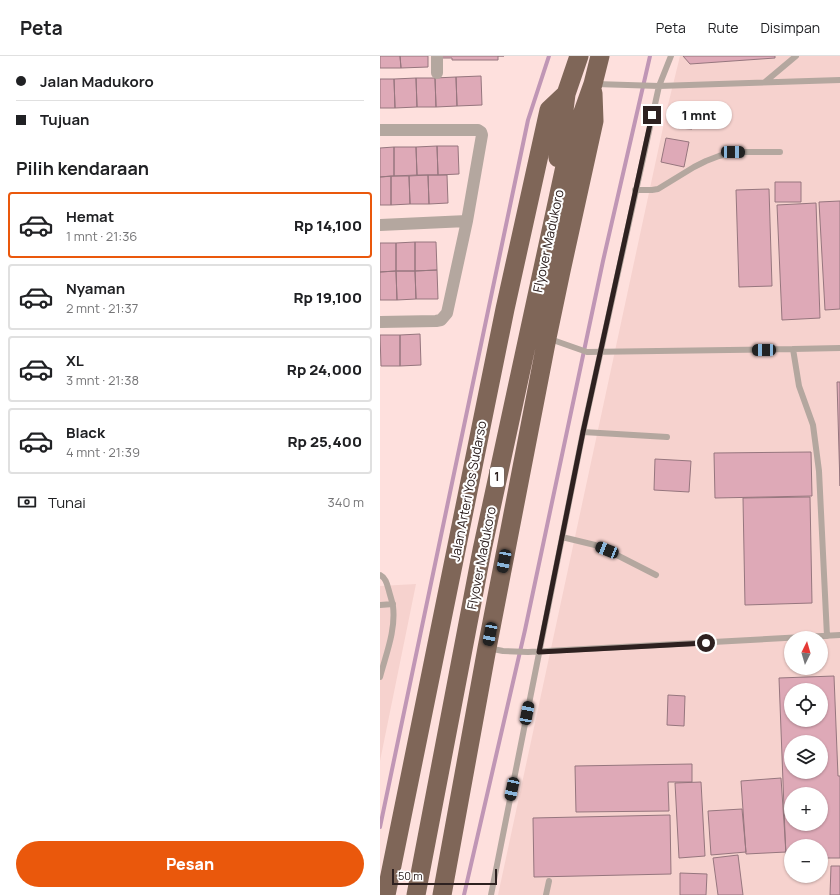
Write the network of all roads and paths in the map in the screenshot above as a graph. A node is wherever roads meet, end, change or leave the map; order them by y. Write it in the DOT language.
graph roads {
  1 [pos="437,56"];
  2 [pos="579,56"];
  3 [pos="600,56"];
  4 [pos="671,56"];
  5 [pos="796,56"];
  6 [pos="437,73"];
  7 [pos="840,80"];
  8 [pos="765,82"];
  9 [pos="601,84"];
  10 [pos="659,86"];
  11 [pos="566,94"];
  12 [pos="380,130"];
  13 [pos="780,152"];
  14 [pos="635,190"];
  15 [pos="467,221"];
  16 [pos="380,225"];
  17 [pos="380,322"];
  18 [pos="552,339"];
  19 [pos="840,348"];
  20 [pos="793,349"];
  21 [pos="600,352"];
  22 [pos="583,432"];
  23 [pos="667,437"];
  24 [pos="562,537"];
  25 [pos="380,575"];
  26 [pos="656,575"];
  27 [pos="393,604"];
  28 [pos="380,605"];
  29 [pos="827,631"];
  30 [pos="840,635"];
  31 [pos="828,636"];
  32 [pos="784,638"];
  33 [pos="495,649"];
  34 [pos="539,652"];
  35 [pos="380,677"];
  36 [pos="415,875"];
  37 [pos="549,881"];
  38 [pos="386,895"];
  39 [pos="407,895"];
  40 [pos="416,895"];
  41 [pos="442,895"];
  42 [pos="491,895"];
  43 [pos="546,895"];
  1 -- 6 [label="street"];
  2 -- 11 [label="highway, 1"];
  3 -- 9 [label="highway, 1"];
  4 -- 10 [label="lane"];
  5 -- 8 [label="lane"];
  7 -- 8 [label="lane"];
  8 -- 10 [label="lane"];
  9 -- 10 [label="lane"];
  9 -- 18 [label="highway"];
  9 -- 36 [label="highway, Flyover Madukoro / 1"];
  10 -- 14 [label="lane"];
  11 -- 36 [label="highway, Flyover Madukoro / 1"];
  11 -- 38 [label="highway, Jalan Arteri Yos Sudarso"];
  12 -- 15 [label="street"];
  13 -- 14 [label="lane"];
  14 -- 21 [label="lane"];
  15 -- 16 [label="street"];
  15 -- 17 [label="street"];
  18 -- 21 [label="lane"];
  18 -- 33 [label="highway"];
  19 -- 20 [label="lane"];
  20 -- 21 [label="lane"];
  20 -- 29 [label="lane"];
  21 -- 22 [label="lane"];
  22 -- 23 [label="lane"];
  22 -- 24 [label="lane"];
  24 -- 26 [label="lane"];
  24 -- 34 [label="lane"];
  25 -- 27 [label="lane"];
  27 -- 28 [label="lane"];
  27 -- 35 [label="lane"];
  30 -- 31 [label="lane"];
  32 -- 34 [label="lane"];
  33 -- 34 [label="lane"];
  33 -- 41 [label="highway"];
  34 -- 42 [label="lane"];
  36 -- 39 [label="highway, Flyover Madukoro / 1"];
  36 -- 40 [label="highway, Flyover Madukoro / 1"];
  37 -- 43 [label="lane"];
}
